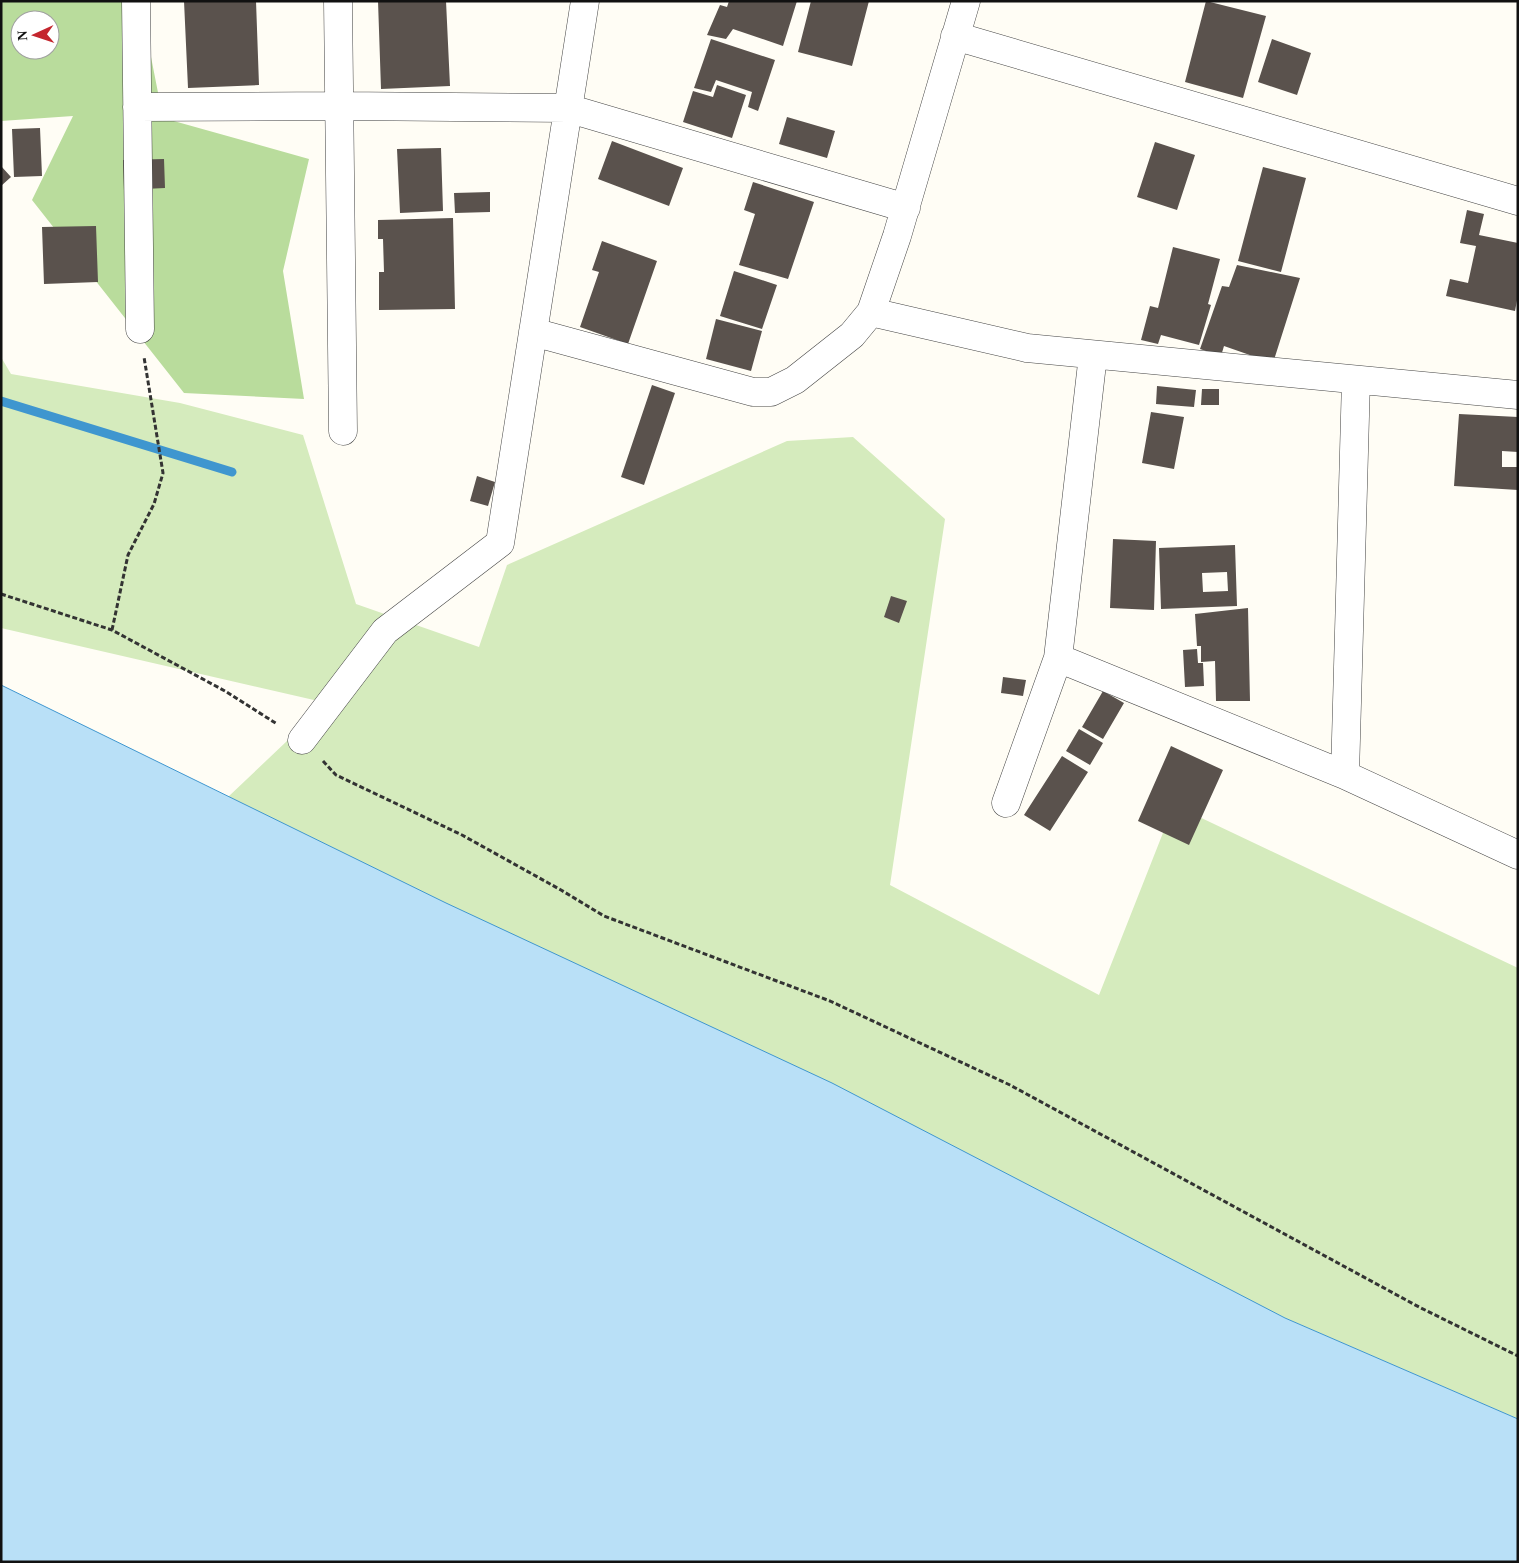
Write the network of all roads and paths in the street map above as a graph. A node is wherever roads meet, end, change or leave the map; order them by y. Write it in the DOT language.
graph roads {
  1 [pos="136,1"];
  2 [pos="338,1"];
  3 [pos="585,1"];
  4 [pos="966,1"];
  5 [pos="956,36"];
  6 [pos="340,106"];
  7 [pos="137,107"];
  8 [pos="567,108"];
  9 [pos="1518,201"];
  10 [pos="906,208"];
  11 [pos="871,312"];
  12 [pos="140,329"];
  13 [pos="533,332"];
  14 [pos="1094,355"];
  15 [pos="1356,380"];
  16 [pos="1518,395"];
  17 [pos="343,430"];
  18 [pos="1,594"];
  19 [pos="112,630"];
  20 [pos="1058,658"];
  21 [pos="302,740"];
  22 [pos="1345,775"];
  23 [pos="1006,803"];
  24 [pos="1518,855"];
  25 [pos="1518,1356"];
  1 -- 7 [label="street"];
  2 -- 6 [label="street"];
  3 -- 8 [label="street"];
  4 -- 5 [label="street"];
  5 -- 9 [label="street"];
  5 -- 10 [label="street"];
  6 -- 7 [label="street"];
  6 -- 8 [label="street"];
  6 -- 17 [label="street"];
  7 -- 12 [label="street"];
  8 -- 10 [label="street"];
  8 -- 13 [label="street"];
  10 -- 11 [label="street"];
  11 -- 13 [label="street"];
  11 -- 14 [label="street"];
  12 -- 19 [label="path"];
  13 -- 21 [label="street"];
  14 -- 15 [label="street"];
  14 -- 20 [label="street"];
  15 -- 16 [label="street"];
  15 -- 22 [label="street"];
  18 -- 19 [label="path"];
  19 -- 21 [label="path"];
  20 -- 22 [label="street"];
  20 -- 23 [label="street"];
  21 -- 25 [label="path"];
  22 -- 24 [label="street"];
}
